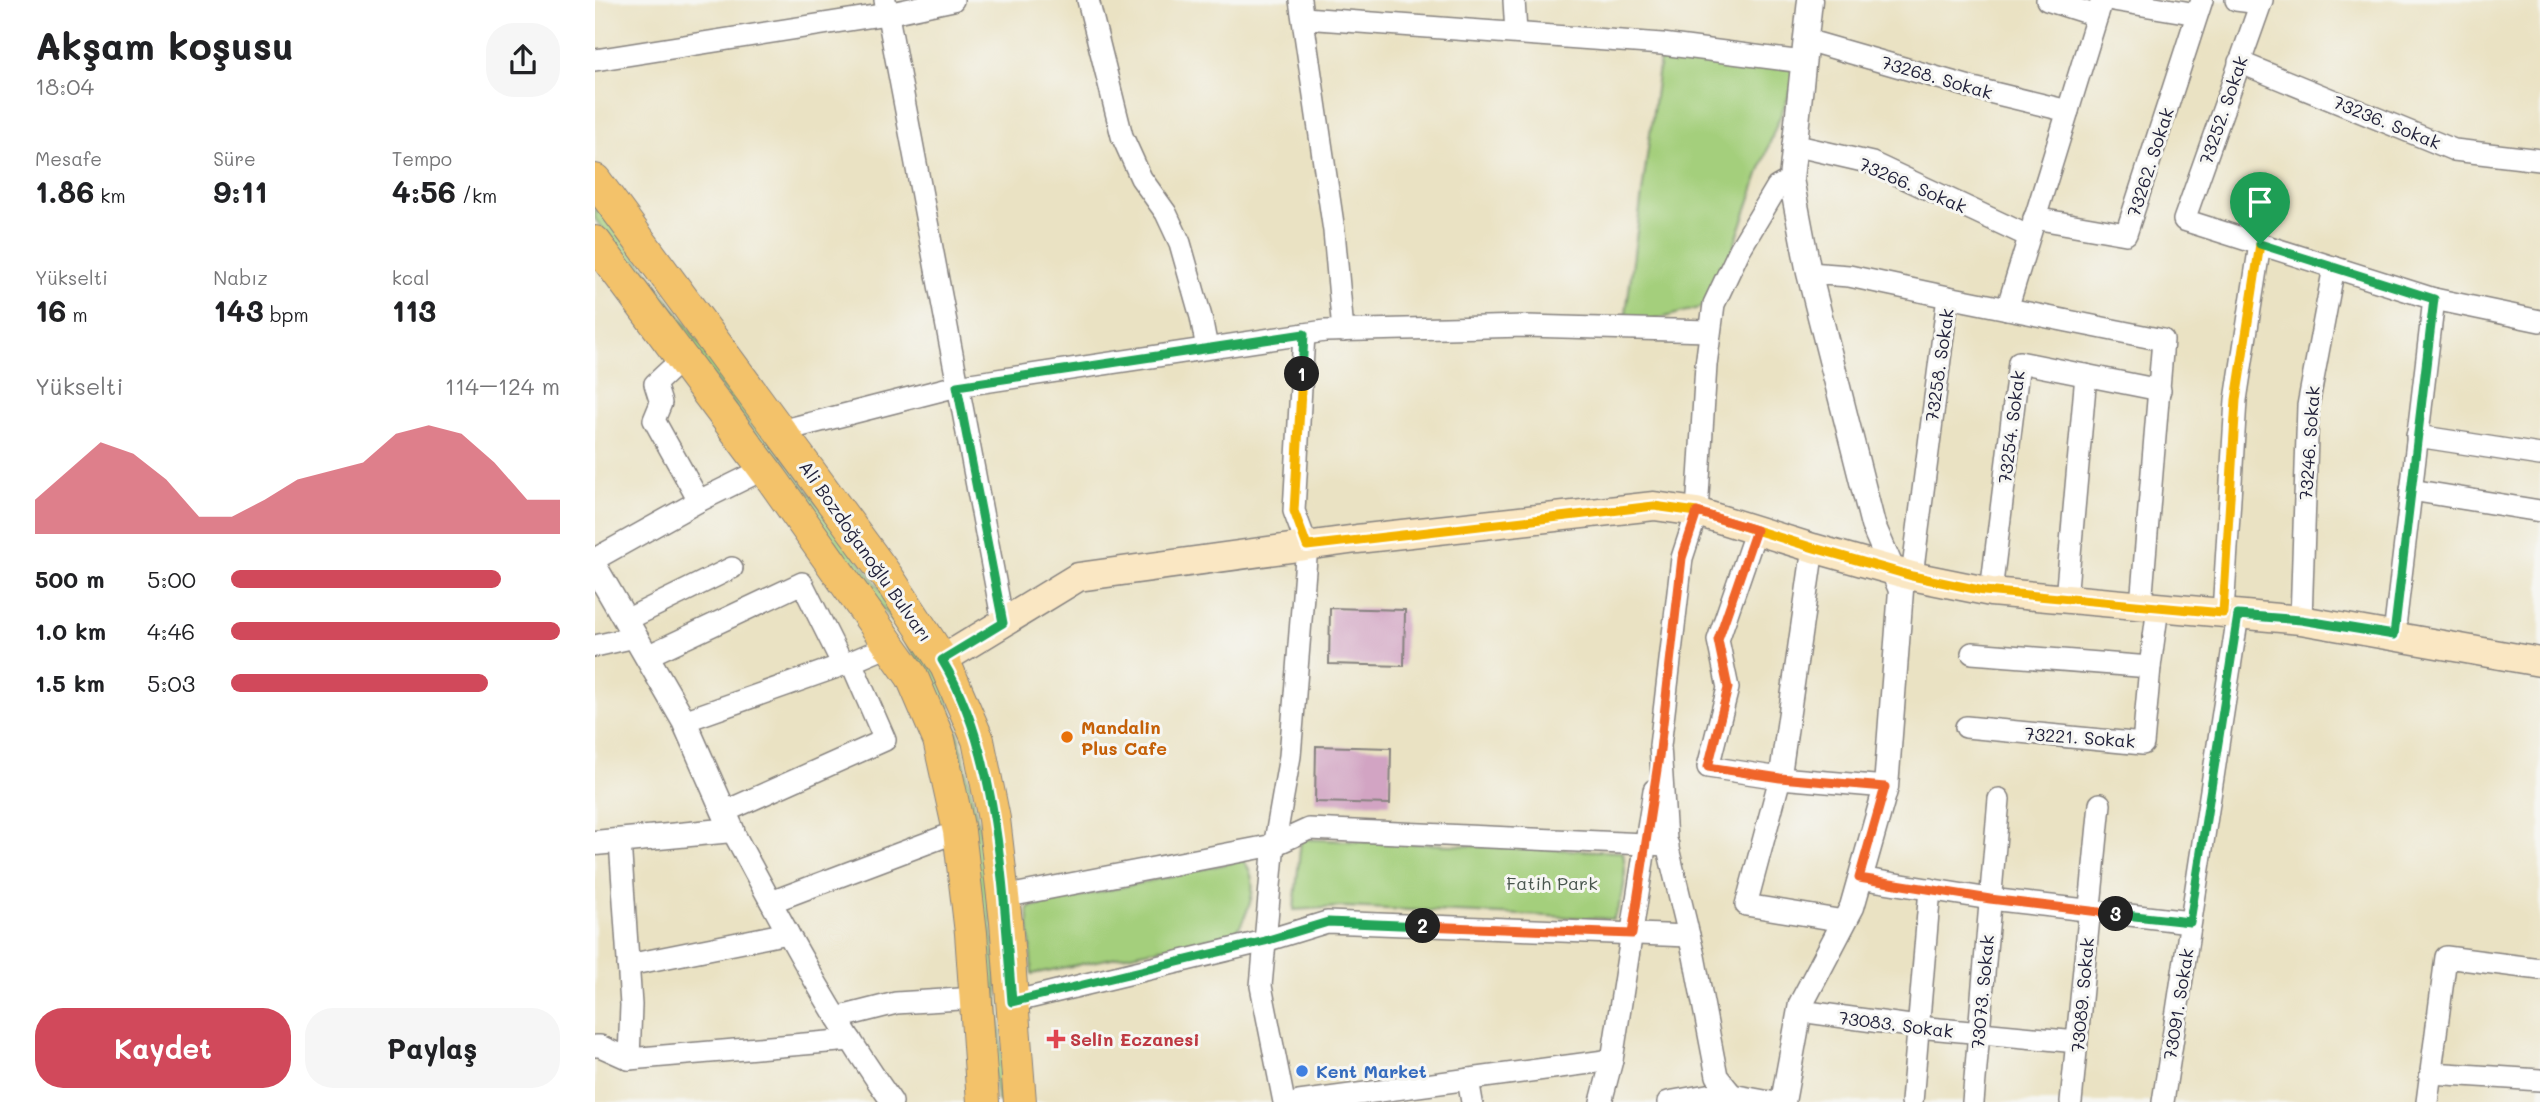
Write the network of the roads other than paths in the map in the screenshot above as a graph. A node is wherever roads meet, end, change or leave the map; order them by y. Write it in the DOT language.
graph roads {
  1 [pos="953,0"];
  2 [pos="1088,0"];
  3 [pos="1514,0"];
  4 [pos="1810,0"];
  5 [pos="2047,0"];
  6 [pos="2113,0"];
  7 [pos="2236,0"];
  8 [pos="2261,2"];
  9 [pos="886,7"];
  10 [pos="2200,7"];
  11 [pos="2100,8"];
  12 [pos="1302,9"];
  13 [pos="1515,33"];
  14 [pos="1804,51"];
  15 [pos="595,60"];
  16 [pos="2239,62"];
  17 [pos="2068,111"];
  18 [pos="1793,145"];
  19 [pos="2540,160"];
  20 [pos="1791,179"];
  21 [pos="595,180"];
  22 [pos="2031,227"];
  23 [pos="2260,244"];
  24 [pos="599,256"];
  25 [pos="2334,267"];
  26 [pos="1809,273"];
  27 [pos="1948,297"];
  28 [pos="2434,299"];
  29 [pos="2007,309"];
  30 [pos="2540,321"];
  31 [pos="1343,331"];
  32 [pos="1709,331"];
  33 [pos="1304,334"];
  34 [pos="1207,348"];
  35 [pos="670,370"];
  36 [pos="2086,375"];
  37 [pos="957,386"];
  38 [pos="2160,390"];
  39 [pos="781,431"];
  40 [pos="2417,436"];
  41 [pos="2540,455"];
  42 [pos="764,469"];
  43 [pos="2411,490"];
  44 [pos="699,501"];
  45 [pos="2540,511"];
  46 [pos="1697,512"];
  47 [pos="1756,530"];
  48 [pos="1307,546"];
  49 [pos="1814,548"];
  50 [pos="595,559"];
  51 [pos="595,567"];
  52 [pos="732,568"];
  53 [pos="1903,573"];
  54 [pos="1991,592"];
  55 [pos="2066,599"];
  56 [pos="2149,606"];
  57 [pos="2230,614"];
  58 [pos="2301,620"];
  59 [pos="1003,623"];
  60 [pos="2394,635"];
  61 [pos="636,638"];
  62 [pos="891,645"];
  63 [pos="595,646"];
  64 [pos="1972,653"];
  65 [pos="942,660"];
  66 [pos="2540,662"];
  67 [pos="847,664"];
  68 [pos="2150,667"];
  69 [pos="684,721"];
  70 [pos="1966,727"];
  71 [pos="1660,750"];
  72 [pos="1780,778"];
  73 [pos="1885,787"];
  74 [pos="1999,799"];
  75 [pos="2100,804"];
  76 [pos="728,822"];
  77 [pos="959,831"];
  78 [pos="620,841"];
  79 [pos="595,843"];
  80 [pos="1645,844"];
  81 [pos="1274,845"];
  82 [pos="1668,845"];
  83 [pos="1859,878"];
  84 [pos="1930,889"];
  85 [pos="1003,897"];
  86 [pos="1990,899"];
  87 [pos="771,902"];
  88 [pos="2090,911"];
  89 [pos="1844,921"];
  90 [pos="2190,922"];
  91 [pos="787,933"];
  92 [pos="1632,934"];
  93 [pos="1689,936"];
  94 [pos="1265,941"];
  95 [pos="628,965"];
  96 [pos="2540,969"];
  97 [pos="976,998"];
  98 [pos="1012,1002"];
  99 [pos="1800,1011"];
  100 [pos="837,1018"];
  101 [pos="1918,1027"];
  102 [pos="1979,1034"];
  103 [pos="851,1040"];
  104 [pos="2077,1042"];
  105 [pos="595,1046"];
  106 [pos="629,1059"];
  107 [pos="1612,1060"];
  108 [pos="2431,1073"];
  109 [pos="1468,1079"];
  110 [pos="2540,1080"];
  111 [pos="1729,1091"];
  112 [pos="892,1102"];
  113 [pos="983,1102"];
  114 [pos="1020,1102"];
  115 [pos="1284,1102"];
  116 [pos="1299,1102"];
  117 [pos="1472,1102"];
  118 [pos="1601,1102"];
  119 [pos="1668,1102"];
  120 [pos="1770,1102"];
  121 [pos="1783,1102"];
  122 [pos="1912,1102"];
  123 [pos="1973,1102"];
  124 [pos="2071,1102"];
  125 [pos="2163,1102"];
  126 [pos="2427,1102"];
  1 -- 9 [label="street"];
  2 -- 34 [label="street"];
  3 -- 13 [label="street"];
  4 -- 14 [label="street"];
  5 -- 11 [label="street"];
  6 -- 10 [label="street"];
  7 -- 8 [label="street"];
  8 -- 16 [label="street, 73252. Sokak"];
  9 -- 15 [label="street"];
  9 -- 37 [label="street"];
  10 -- 22 [label="street, 73262. Sokak"];
  11 -- 17 [label="street"];
  12 -- 13 [label="street, 73268. Sokak"];
  12 -- 31 [label="street"];
  13 -- 14 [label="street, 73268. Sokak"];
  14 -- 17 [label="street, 73268. Sokak"];
  14 -- 18 [label="street"];
  16 -- 19 [label="street, 73236. Sokak"];
  16 -- 23 [label="street, 73252. Sokak"];
  17 -- 22 [label="street"];
  18 -- 20 [label="street"];
  18 -- 22 [label="street, 73266. Sokak"];
  20 -- 26 [label="street"];
  20 -- 32 [label="street"];
  21 -- 39 [label="main road, Ali Bozdoğanoğlu Bulvarı"];
  22 -- 29 [label="street"];
  23 -- 25 [label="street"];
  23 -- 57 [label="street, 73091. Sokak"];
  24 -- 42 [label="main road, Ali Bozdoğanoğlu Bulvarı"];
  25 -- 28 [label="street"];
  25 -- 58 [label="street, 73246. Sokak"];
  26 -- 27 [label="street"];
  26 -- 53 [label="street"];
  27 -- 29 [label="street, 73258. Sokak"];
  27 -- 53 [label="street, 73258. Sokak"];
  28 -- 30 [label="street"];
  28 -- 40 [label="street"];
  29 -- 38 [label="street, 73258. Sokak"];
  31 -- 32 [label="street"];
  31 -- 33 [label="street"];
  32 -- 46 [label="street"];
  33 -- 34 [label="street"];
  33 -- 48 [label="street"];
  34 -- 37 [label="street"];
  35 -- 44 [label="street"];
  36 -- 38 [label="street, 73254. Sokak"];
  36 -- 54 [label="street, 73254. Sokak"];
  36 -- 55 [label="street"];
  37 -- 39 [label="street"];
  37 -- 59 [label="street"];
  38 -- 56 [label="street, 73221. Sokak"];
  39 -- 65 [label="main road, Ali Bozdoğanoğlu Bulvarı"];
  40 -- 41 [label="street"];
  40 -- 43 [label="street"];
  42 -- 44 [label="street"];
  42 -- 62 [label="main road, Ali Bozdoğanoğlu Bulvarı"];
  43 -- 45 [label="street"];
  43 -- 60 [label="street"];
  44 -- 50 [label="street"];
  46 -- 47 [label="main road"];
  46 -- 48 [label="main road"];
  46 -- 71 [label="street"];
  47 -- 49 [label="main road"];
  47 -- 72 [label="street"];
  48 -- 59 [label="main road"];
  48 -- 81 [label="street"];
  49 -- 53 [label="main road"];
  49 -- 72 [label="street"];
  51 -- 61 [label="street"];
  52 -- 61 [label="street"];
  53 -- 54 [label="main road"];
  53 -- 73 [label="street"];
  54 -- 55 [label="main road"];
  55 -- 56 [label="main road"];
  56 -- 57 [label="main road"];
  56 -- 68 [label="street, 73221. Sokak"];
  57 -- 58 [label="main road"];
  57 -- 90 [label="street, 73091. Sokak"];
  58 -- 60 [label="main road"];
  59 -- 65 [label="main road"];
  60 -- 66 [label="main road"];
  61 -- 63 [label="street"];
  61 -- 67 [label="street"];
  61 -- 69 [label="street"];
  62 -- 67 [label="street"];
  62 -- 77 [label="main road, Ali Bozdoğanoğlu Bulvarı"];
  64 -- 68 [label="street"];
  65 -- 85 [label="main road, Ali Bozdoğanoğlu Bulvarı"];
  67 -- 69 [label="street"];
  67 -- 76 [label="street"];
  68 -- 70 [label="street, 73221. Sokak"];
  69 -- 76 [label="street"];
  71 -- 80 [label="street"];
  71 -- 82 [label="street"];
  72 -- 73 [label="street"];
  72 -- 89 [label="street"];
  73 -- 83 [label="street"];
  74 -- 86 [label="street, 73073. Sokak"];
  75 -- 88 [label="street, 73089. Sokak"];
  76 -- 78 [label="street"];
  76 -- 87 [label="street"];
  77 -- 87 [label="street"];
  77 -- 97 [label="main road, Ali Bozdoğanoğlu Bulvarı"];
  78 -- 79 [label="street"];
  78 -- 95 [label="street"];
  80 -- 81 [label="street"];
  80 -- 82 [label="street"];
  80 -- 92 [label="street"];
  81 -- 85 [label="street"];
  81 -- 94 [label="street"];
  82 -- 93 [label="street"];
  83 -- 84 [label="street"];
  83 -- 89 [label="street"];
  84 -- 86 [label="street"];
  84 -- 101 [label="street"];
  85 -- 98 [label="main road, Ali Bozdoğanoğlu Bulvarı"];
  86 -- 88 [label="street"];
  86 -- 102 [label="street, 73073. Sokak"];
  87 -- 91 [label="street"];
  88 -- 90 [label="street"];
  88 -- 104 [label="street, 73089. Sokak"];
  89 -- 99 [label="street"];
  90 -- 125 [label="street, 73091. Sokak"];
  91 -- 95 [label="street"];
  91 -- 100 [label="street"];
  92 -- 93 [label="street"];
  92 -- 94 [label="street"];
  92 -- 107 [label="street"];
  93 -- 111 [label="street"];
  94 -- 98 [label="street"];
  94 -- 115 [label="street"];
  95 -- 106 [label="street"];
  96 -- 108 [label="street"];
  97 -- 100 [label="street"];
  97 -- 113 [label="main road, Ali Bozdoğanoğlu Bulvarı"];
  98 -- 114 [label="main road, Ali Bozdoğanoğlu Bulvarı"];
  99 -- 101 [label="street, 73083. Sokak"];
  99 -- 121 [label="street"];
  100 -- 103 [label="street"];
  101 -- 102 [label="street, 73083. Sokak"];
  101 -- 122 [label="street"];
  102 -- 104 [label="street, 73083. Sokak"];
  102 -- 123 [label="street, 73073. Sokak"];
  103 -- 106 [label="street"];
  103 -- 112 [label="street"];
  104 -- 124 [label="street, 73089. Sokak"];
  105 -- 106 [label="street"];
  107 -- 109 [label="street"];
  107 -- 118 [label="street"];
  108 -- 110 [label="street"];
  108 -- 126 [label="street"];
  109 -- 116 [label="street"];
  109 -- 117 [label="street"];
  111 -- 119 [label="street"];
  111 -- 120 [label="street"];
}
